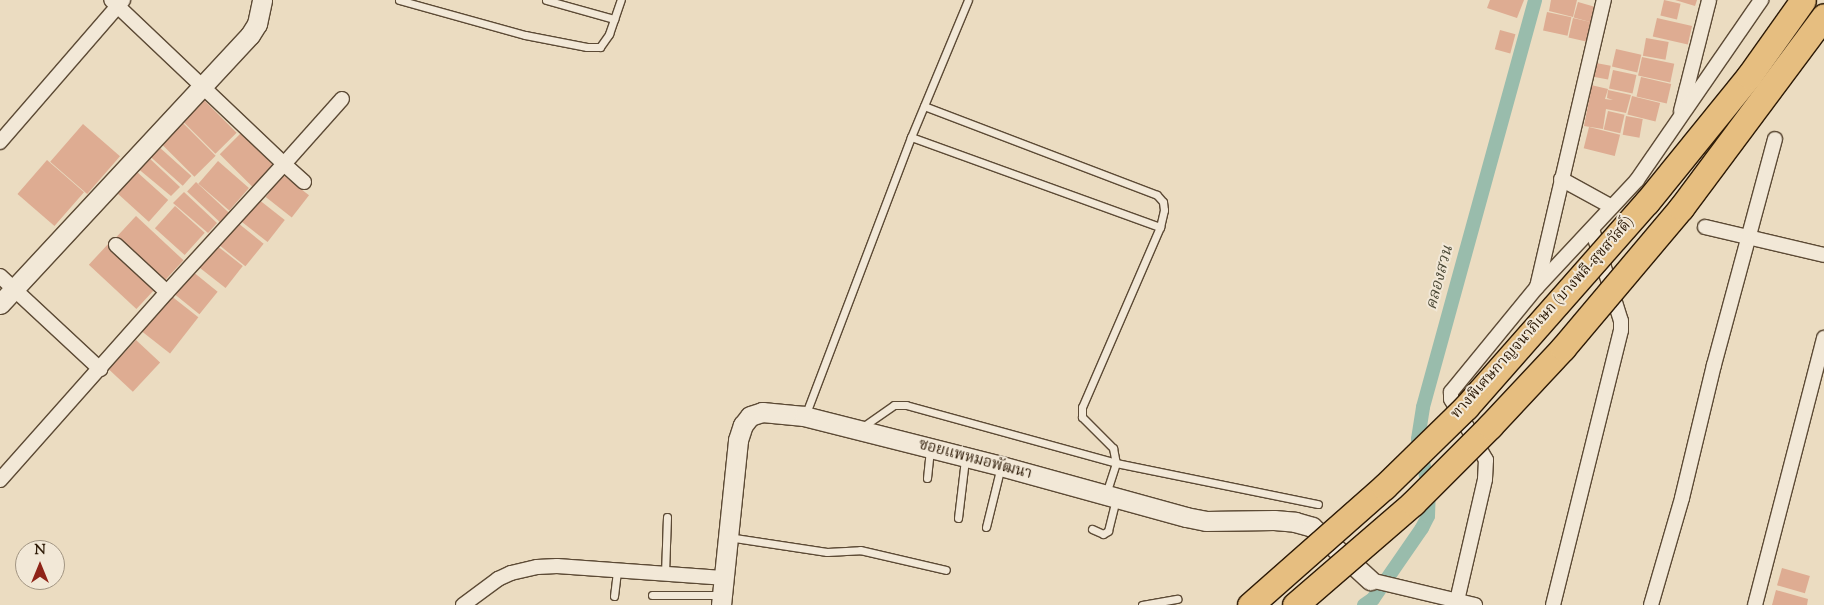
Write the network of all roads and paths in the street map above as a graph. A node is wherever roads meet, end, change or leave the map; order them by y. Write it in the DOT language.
graph roads {
  1 [pos="262,0"];
  2 [pos="399,0"];
  3 [pos="546,0"];
  4 [pos="621,0"];
  5 [pos="968,0"];
  6 [pos="1604,0"];
  7 [pos="1709,0"];
  8 [pos="1761,0"];
  9 [pos="1803,0"];
  10 [pos="117,2"];
  11 [pos="1824,16"];
  12 [pos="614,19"];
  13 [pos="201,87"];
  14 [pos="342,99"];
  15 [pos="924,106"];
  16 [pos="1678,121"];
  17 [pos="911,137"];
  18 [pos="1775,139"];
  19 [pos="0,142"];
  20 [pos="284,164"];
  21 [pos="1561,179"];
  22 [pos="304,182"];
  23 [pos="1612,207"];
  24 [pos="1160,227"];
  25 [pos="1705,227"];
  26 [pos="1592,229"];
  27 [pos="1748,237"];
  28 [pos="116,245"];
  29 [pos="1824,256"];
  30 [pos="0,276"];
  31 [pos="1537,287"];
  32 [pos="14,289"];
  33 [pos="166,292"];
  34 [pos="0,304"];
  35 [pos="1824,338"];
  36 [pos="100,369"];
  37 [pos="804,416"];
  38 [pos="859,430"];
  39 [pos="930,448"];
  40 [pos="966,457"];
  41 [pos="1116,463"];
  42 [pos="1001,466"];
  43 [pos="927,478"];
  44 [pos="0,480"];
  45 [pos="1111,496"];
  46 [pos="1318,504"];
  47 [pos="667,517"];
  48 [pos="958,518"];
  49 [pos="986,527"];
  50 [pos="1092,529"];
  51 [pos="728,537"];
  52 [pos="617,570"];
  53 [pos="946,570"];
  54 [pos="665,574"];
  55 [pos="1370,580"];
  56 [pos="722,593"];
  57 [pos="652,595"];
  58 [pos="614,596"];
  59 [pos="1177,598"];
  60 [pos="1456,603"];
  61 [pos="463,605"];
  62 [pos="1142,605"];
  63 [pos="1250,605"];
  64 [pos="1295,605"];
  65 [pos="1475,605"];
  66 [pos="1553,605"];
  67 [pos="1651,605"];
  68 [pos="1755,605"];
  1 -- 13 [label="street"];
  2 -- 12 [label="lane"];
  3 -- 12 [label="lane"];
  4 -- 12 [label="lane"];
  5 -- 15 [label="lane"];
  6 -- 21 [label="street"];
  7 -- 16 [label="street"];
  8 -- 16 [label="street"];
  9 -- 63 [label="highway, ทางพิเศษกาญจนาภิเษก (บางพลี-สุขสวัสดิ์), bridge"];
  10 -- 13 [label="street"];
  10 -- 19 [label="street"];
  11 -- 64 [label="highway, ทางพิเศษกาญจนาภิเษก (บางพลี-สุขสวัสดิ์), bridge"];
  13 -- 20 [label="street"];
  13 -- 32 [label="street"];
  14 -- 20 [label="street"];
  15 -- 17 [label="lane"];
  15 -- 24 [label="lane"];
  16 -- 23 [label="street"];
  17 -- 24 [label="lane"];
  17 -- 37 [label="lane"];
  18 -- 27 [label="street"];
  20 -- 22 [label="street"];
  20 -- 33 [label="street"];
  21 -- 23 [label="street"];
  21 -- 31 [label="street"];
  23 -- 26 [label="street"];
  24 -- 41 [label="lane"];
  25 -- 27 [label="street"];
  26 -- 31 [label="street"];
  26 -- 66 [label="street"];
  27 -- 29 [label="street"];
  27 -- 67 [label="street"];
  28 -- 33 [label="street"];
  30 -- 32 [label="street"];
  31 -- 60 [label="street"];
  32 -- 34 [label="street"];
  32 -- 36 [label="street"];
  33 -- 36 [label="street"];
  35 -- 68 [label="street"];
  36 -- 44 [label="street"];
  37 -- 38 [label="street, ซอยแพหมอพัฒนา"];
  37 -- 51 [label="street, ซอยแพหมอพัฒนา"];
  38 -- 39 [label="street, ซอยแพหมอพัฒนา"];
  38 -- 41 [label="lane"];
  39 -- 40 [label="street, ซอยแพหมอพัฒนา"];
  39 -- 43 [label="lane"];
  40 -- 42 [label="street, ซอยแพหมอพัฒนา"];
  40 -- 48 [label="lane"];
  41 -- 45 [label="lane"];
  41 -- 46 [label="lane"];
  42 -- 45 [label="street, ซอยแพหมอพัฒนา"];
  42 -- 49 [label="lane"];
  45 -- 50 [label="lane"];
  45 -- 55 [label="street, ซอยแพหมอพัฒนา"];
  47 -- 54 [label="lane"];
  51 -- 53 [label="lane"];
  51 -- 56 [label="street, ซอยแพหมอพัฒนา"];
  52 -- 54 [label="street"];
  52 -- 58 [label="lane"];
  52 -- 61 [label="street"];
  54 -- 56 [label="street"];
  55 -- 60 [label="street"];
  56 -- 57 [label="lane"];
  59 -- 62 [label="lane"];
  60 -- 65 [label="street"];
}
